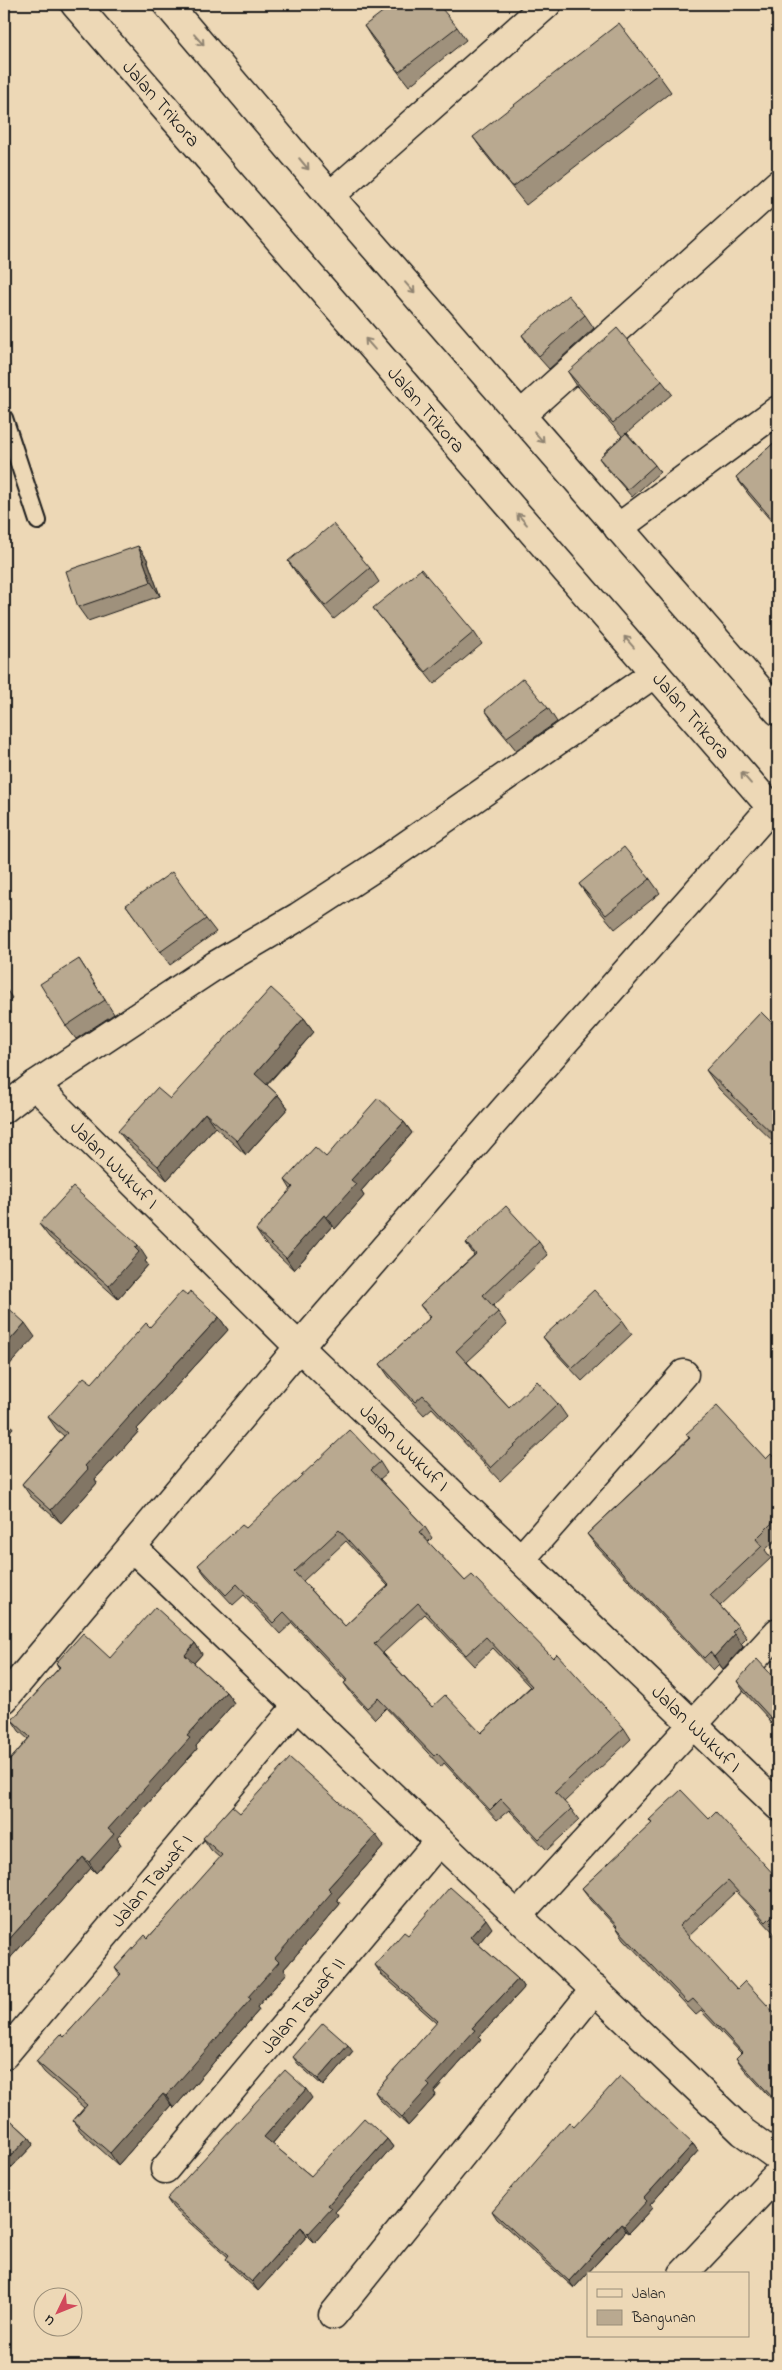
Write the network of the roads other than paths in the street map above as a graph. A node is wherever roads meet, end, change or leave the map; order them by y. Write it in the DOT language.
graph roads {
  1 [pos="75,4"];
  2 [pos="167,4"];
  3 [pos="547,4"];
  4 [pos="778,184"];
  5 [pos="330,196"];
  6 [pos="778,410"];
  7 [pos="521,415"];
  8 [pos="4,418"];
  9 [pos="38,520"];
  10 [pos="618,528"];
  11 [pos="656,673"];
  12 [pos="778,711"];
  13 [pos="775,811"];
  14 [pos="35,1085"];
  15 [pos="4,1110"];
  16 [pos="299,1347"];
  17 [pos="684,1374"];
  18 [pos="132,1547"];
  19 [pos="521,1558"];
  20 [pos="778,1632"];
  21 [pos="4,1699"];
  22 [pos="298,1706"];
  23 [pos="695,1725"];
  24 [pos="778,1806"];
  25 [pos="439,1841"];
  26 [pos="518,1915"];
  27 [pos="595,1988"];
  28 [pos="4,2055"];
  29 [pos="778,2157"];
  30 [pos="165,2169"];
  31 [pos="778,2174"];
  32 [pos="685,2272"];
  33 [pos="334,2315"];
  11 -- 1 [label="street, Jalan Trikora, one-way"];
  2 -- 5 [label="street, one-way"];
  3 -- 5 [label="street"];
  4 -- 7 [label="street"];
  5 -- 7 [label="street, one-way"];
  6 -- 10 [label="street"];
  7 -- 10 [label="street, one-way"];
  8 -- 9 [label="lane"];
  10 -- 12 [label="street"];
  13 -- 11 [label="street, Jalan Trikora, one-way"];
  11 -- 14 [label="street"];
  13 -- 16 [label="street"];
  14 -- 15 [label="street"];
  14 -- 16 [label="street, Jalan Wukuf I"];
  16 -- 18 [label="street"];
  16 -- 19 [label="street, Jalan Wukuf I"];
  17 -- 19 [label="street"];
  18 -- 21 [label="street"];
  18 -- 22 [label="street"];
  19 -- 23 [label="street, Jalan Wukuf I"];
  20 -- 23 [label="street"];
  22 -- 25 [label="street"];
  22 -- 28 [label="street, Jalan Tawaf I"];
  23 -- 24 [label="street, Jalan Wukuf I"];
  23 -- 26 [label="street"];
  25 -- 26 [label="street"];
  25 -- 30 [label="street, Jalan Tawaf II"];
  26 -- 27 [label="street"];
  27 -- 29 [label="street"];
  27 -- 33 [label="street"];
  31 -- 32 [label="street"];
}
